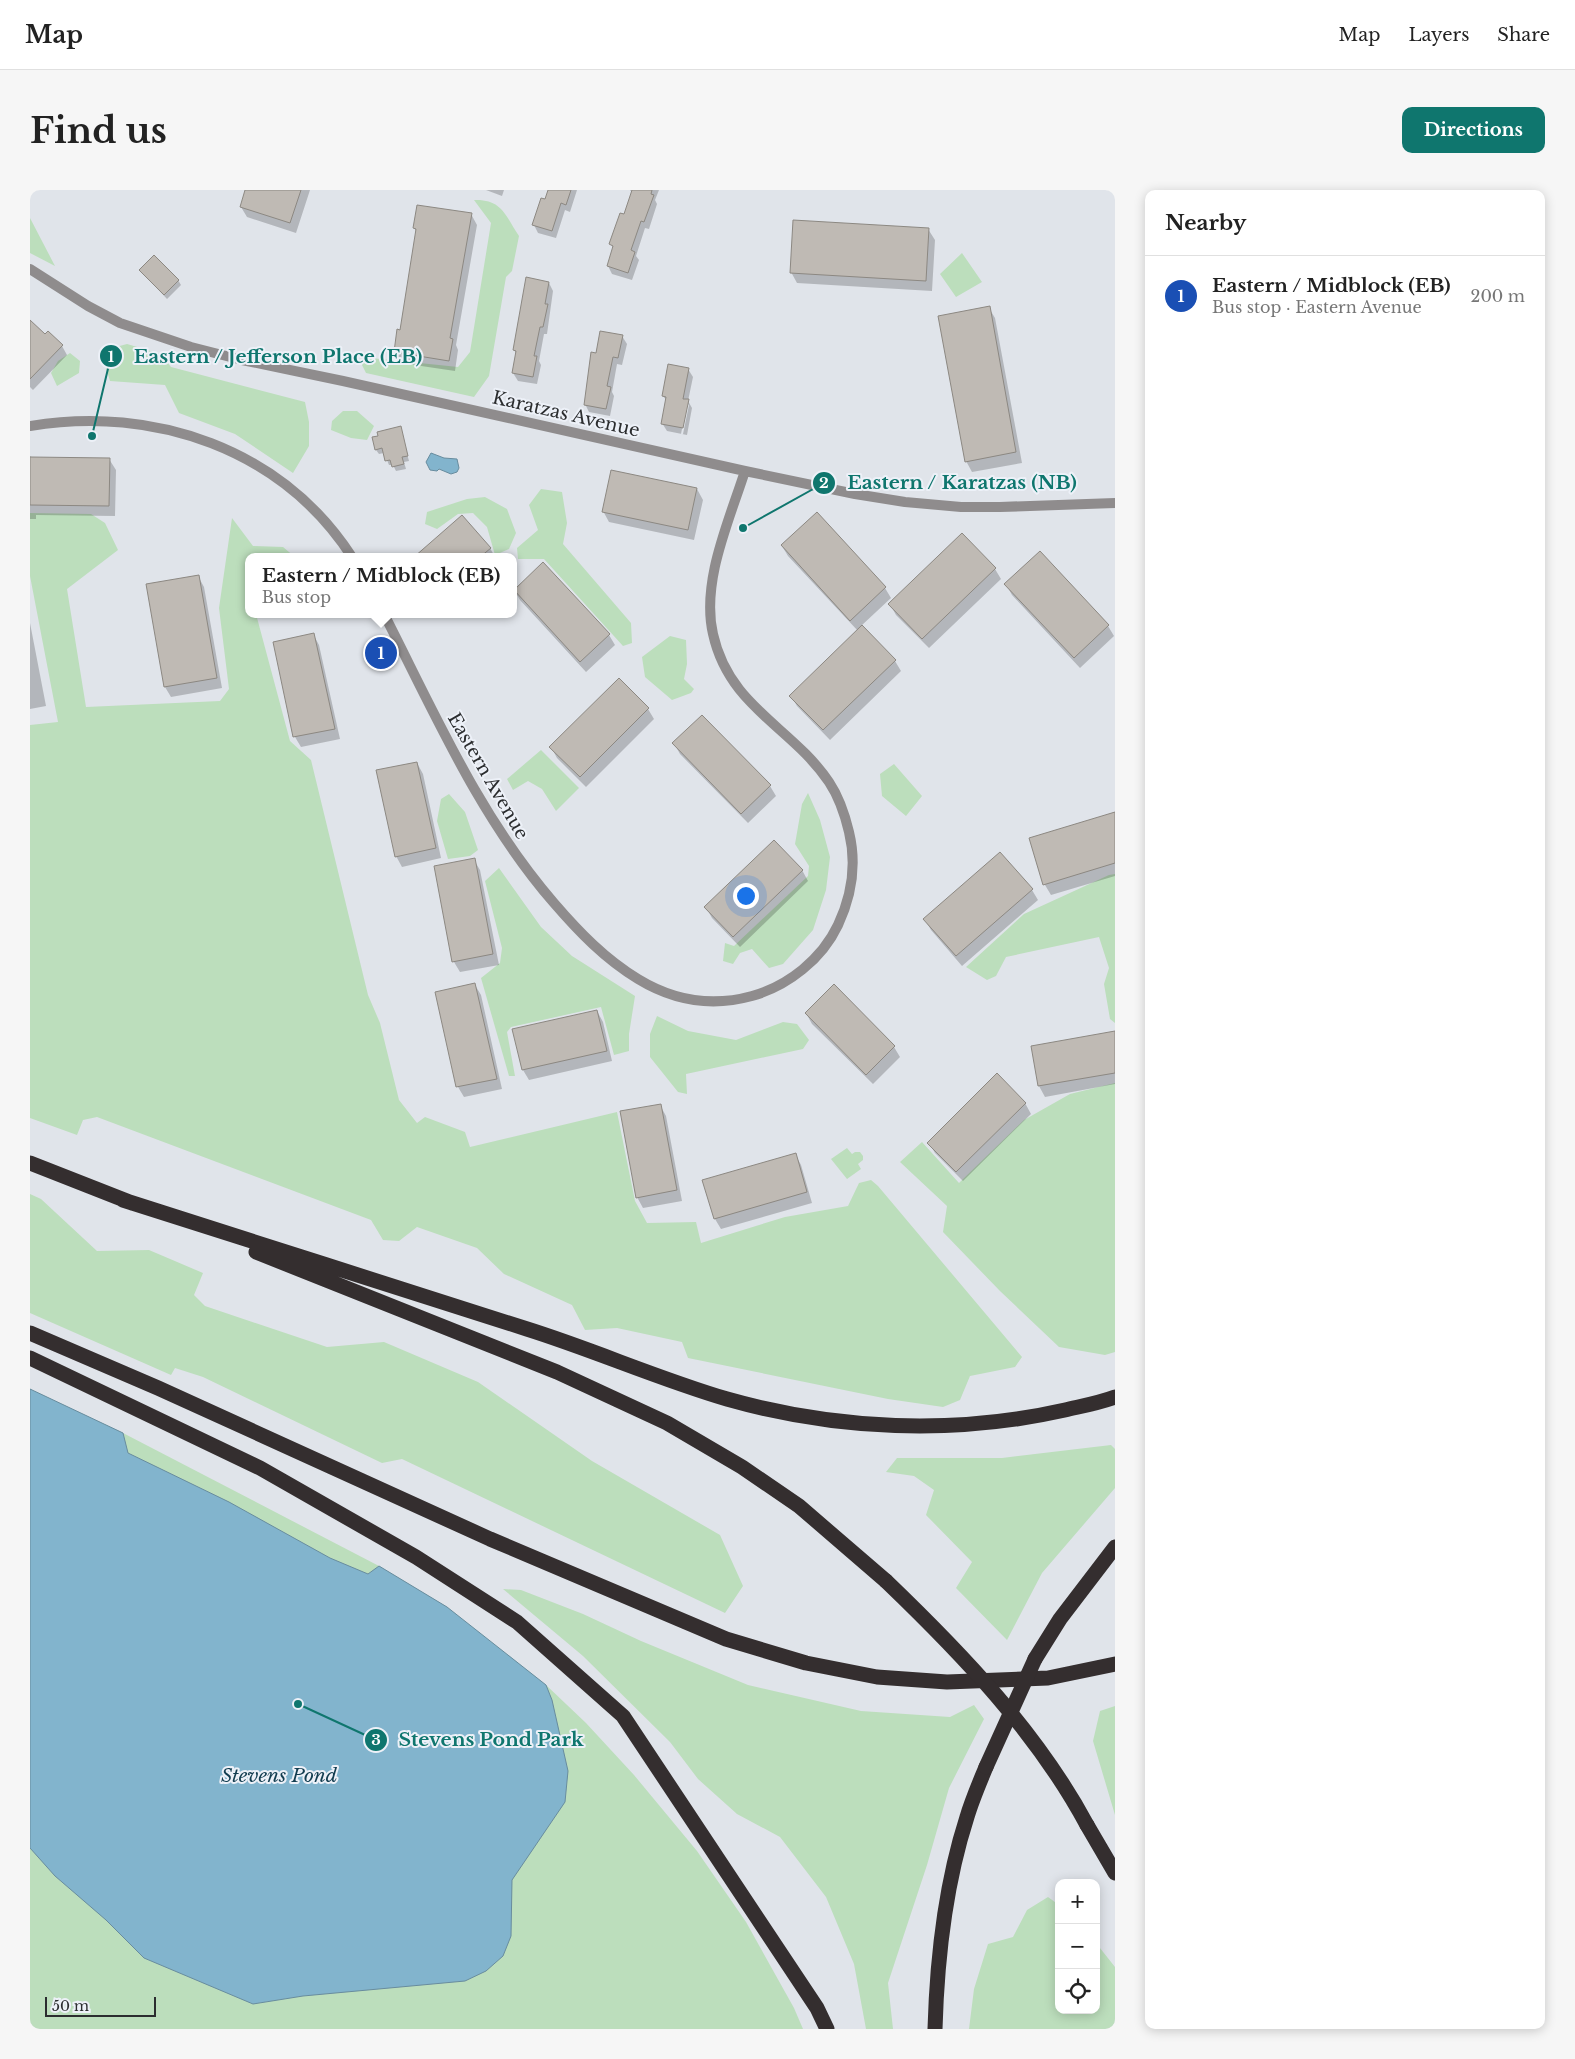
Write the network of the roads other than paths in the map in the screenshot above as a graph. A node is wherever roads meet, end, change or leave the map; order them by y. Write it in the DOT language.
graph roads {
  1 [pos="30,269"];
  2 [pos="30,426"];
  3 [pos="745,471"];
  4 [pos="1115,503"];
  5 [pos="349,553"];
  6 [pos="386,618"];
  7 [pos="30,1163"];
  8 [pos="123,1200"];
  9 [pos="30,1334"];
  10 [pos="30,1358"];
  11 [pos="1115,1398"];
  12 [pos="1115,1547"];
  13 [pos="1115,1664"];
  14 [pos="1115,1873"];
  15 [pos="826,2029"];
  16 [pos="935,2029"];
  1 -- 3 [label="street, Karatzas Avenue"];
  2 -- 5 [label="street"];
  3 -- 4 [label="street, Karatzas Avenue"];
  3 -- 6 [label="street, Eastern Avenue"];
  7 -- 8 [label="highway"];
  8 -- 11 [label="highway"];
  8 -- 14 [label="highway, bridge"];
  9 -- 13 [label="highway"];
  10 -- 15 [label="highway"];
  12 -- 16 [label="highway, bridge"];
}
